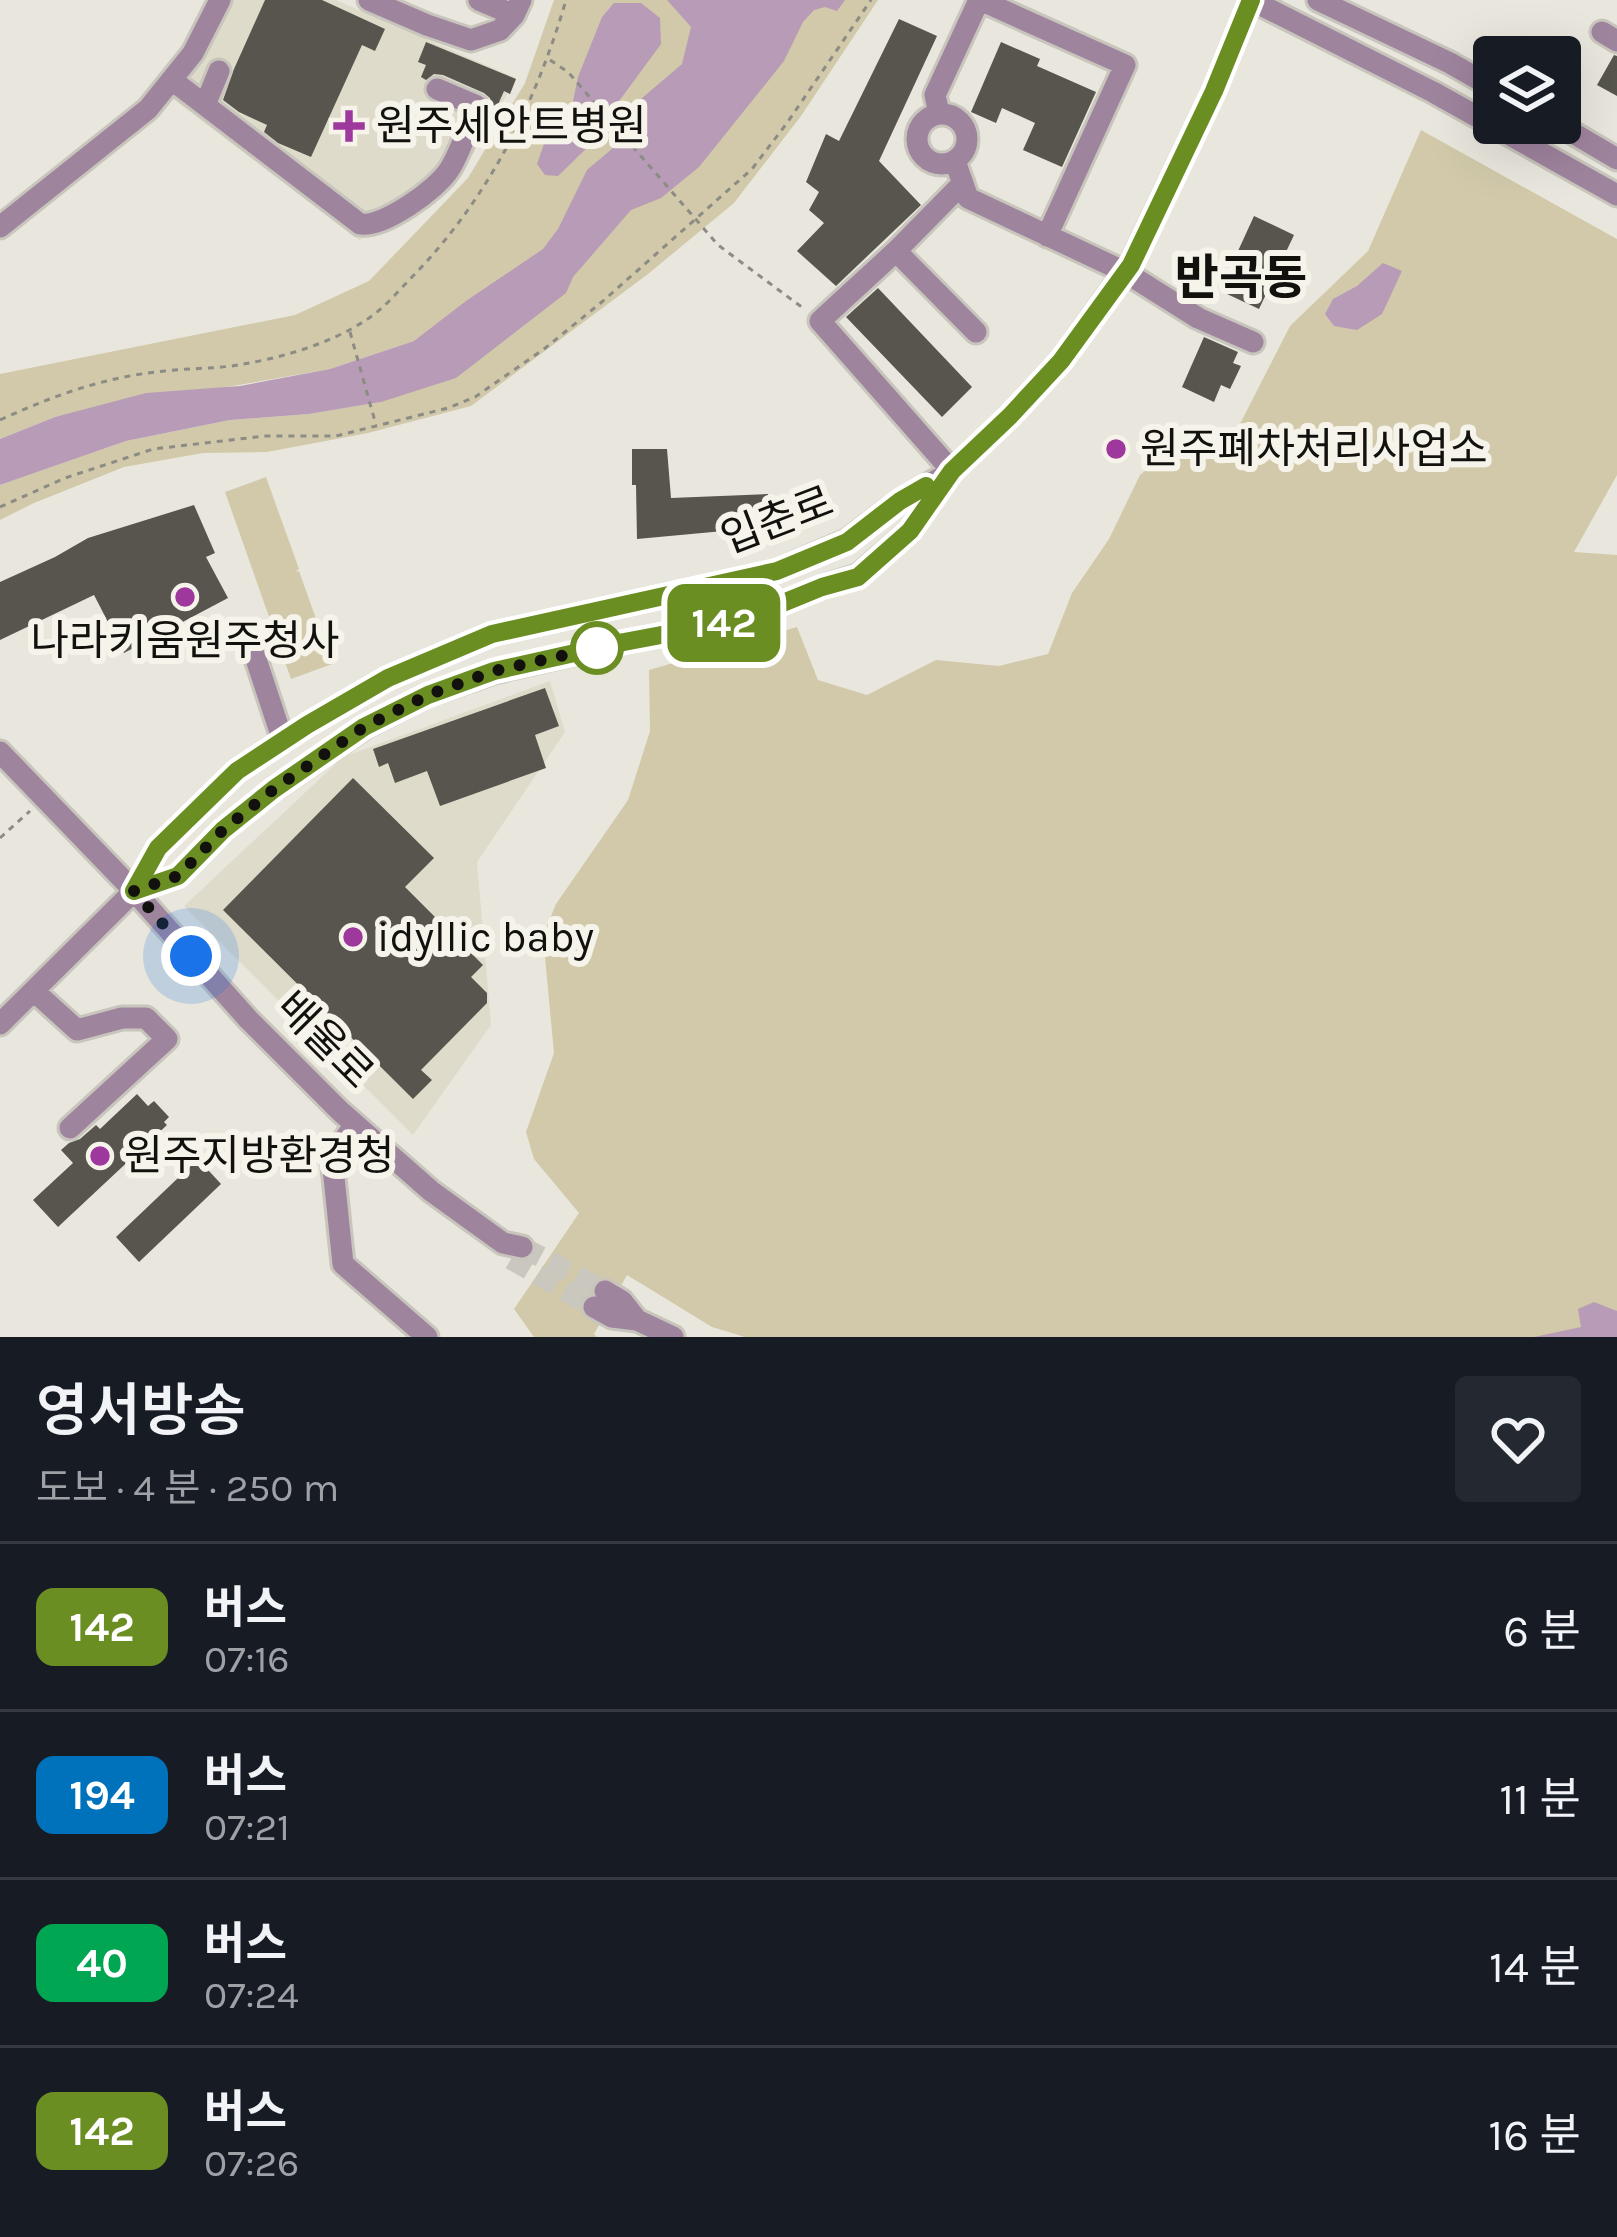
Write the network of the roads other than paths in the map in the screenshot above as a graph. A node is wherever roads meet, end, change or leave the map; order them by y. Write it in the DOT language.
graph roads {
  1 [pos="220,0"];
  2 [pos="369,0"];
  3 [pos="479,0"];
  4 [pos="980,0"];
  5 [pos="1251,0"];
  6 [pos="1318,0"];
  7 [pos="517,8"];
  8 [pos="219,71"];
  9 [pos="1473,76"];
  10 [pos="172,80"];
  11 [pos="437,89"];
  12 [pos="205,105"];
  13 [pos="939,114"];
  14 [pos="1581,138"];
  15 [pos="1617,159"];
  16 [pos="955,161"];
  17 [pos="963,184"];
  18 [pos="1617,195"];
  19 [pos="0,227"];
  20 [pos="1047,236"];
  21 [pos="896,251"];
  22 [pos="1126,272"];
  23 [pos="976,332"];
  24 [pos="1253,342"];
  25 [pos="952,471"];
  26 [pos="254,653"];
  27 [pos="283,741"];
  28 [pos="0,752"];
  29 [pos="134,891"];
  30 [pos="34,991"];
  31 [pos="0,1024"];
  32 [pos="355,1124"];
  33 [pos="70,1128"];
  34 [pos="512,1250"];
  35 [pos="599,1299"];
  36 [pos="427,1337"];
  37 [pos="673,1337"];
  1 -- 10 [label="street"];
  2 -- 7 [label="street"];
  3 -- 7 [label="street"];
  4 -- 13 [label="street"];
  4 -- 20 [label="street"];
  5 -- 18 [label="street"];
  5 -- 22 [label="street, 입춘로"];
  6 -- 9 [label="street"];
  8 -- 12 [label="street"];
  10 -- 12 [label="street"];
  10 -- 19 [label="street"];
  11 -- 12 [label="street"];
  13 -- 16 [label="street"];
  13 -- 16 [label="street"];
  14 -- 15 [label="street"];
  16 -- 17 [label="street"];
  17 -- 20 [label="street"];
  17 -- 21 [label="street"];
  20 -- 22 [label="street"];
  21 -- 23 [label="street"];
  21 -- 25 [label="street"];
  22 -- 24 [label="street"];
  22 -- 25 [label="street, 입춘로"];
  25 -- 27 [label="street, 입춘로"];
  25 -- 29 [label="street, 입춘로"];
  26 -- 27 [label="street"];
  27 -- 29 [label="street, 입춘로"];
  28 -- 29 [label="street, 배울로"];
  29 -- 30 [label="street, 입춘로"];
  29 -- 32 [label="street, 배울로"];
  30 -- 31 [label="street, 입춘로"];
  30 -- 33 [label="street"];
  32 -- 34 [label="street, 배울로"];
  32 -- 36 [label="street"];
  35 -- 37 [label="street"];
}
